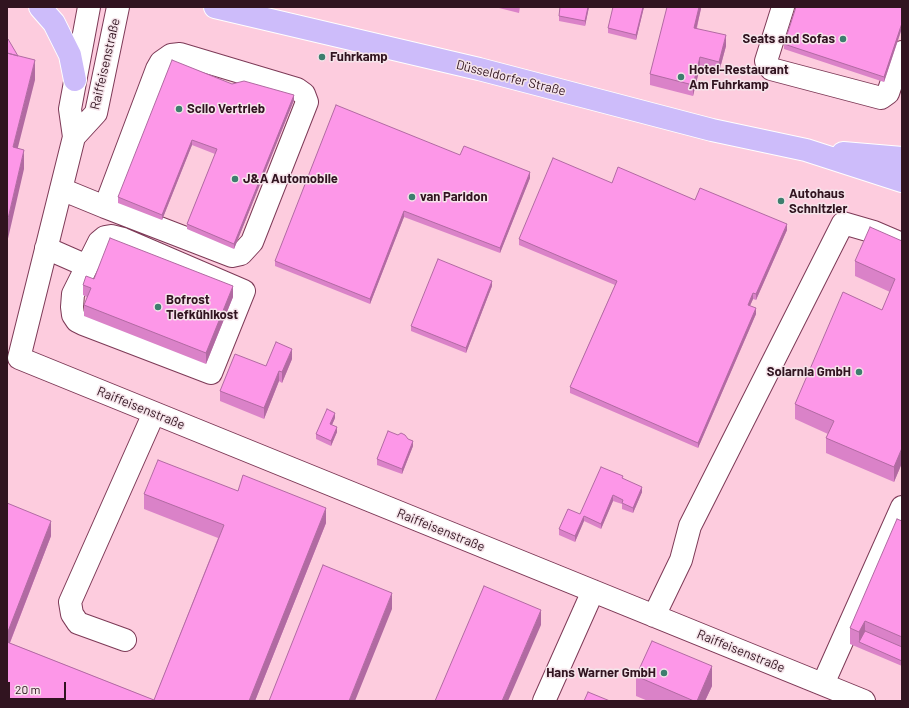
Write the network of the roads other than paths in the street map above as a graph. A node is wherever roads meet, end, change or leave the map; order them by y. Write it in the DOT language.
graph roads {
  1 [pos="40,7"];
  2 [pos="89,7"];
  3 [pos="118,7"];
  4 [pos="215,7"];
  5 [pos="783,7"];
  6 [pos="243,11"];
  7 [pos="902,52"];
  8 [pos="75,80"];
  9 [pos="74,137"];
  10 [pos="806,150"];
  11 [pos="902,158"];
  12 [pos="902,181"];
  13 [pos="61,189"];
  14 [pos="105,207"];
  15 [pos="902,244"];
  16 [pos="46,248"];
  17 [pos="87,266"];
  18 [pos="13,356"];
  19 [pos="154,413"];
  20 [pos="902,507"];
  21 [pos="593,591"];
  22 [pos="654,616"];
  23 [pos="125,640"];
  24 [pos="823,684"];
  25 [pos="544,701"];
  26 [pos="864,701"];
  1 -- 8 [label="main road"];
  2 -- 8 [label="street, Raiffeisenstraße"];
  3 -- 9 [label="street, Raiffeisenstraße"];
  4 -- 6 [label="main road, Düsseldorfer Straße"];
  5 -- 7 [label="street"];
  6 -- 10 [label="main road, Düsseldorfer Straße"];
  8 -- 9 [label="street, Raiffeisenstraße"];
  9 -- 13 [label="street, Raiffeisenstraße"];
  10 -- 11 [label="main road, Düsseldorfer Straße"];
  10 -- 12 [label="main road, Düsseldorfer Straße"];
  13 -- 14 [label="street"];
  13 -- 16 [label="street, Raiffeisenstraße"];
  14 -- 14 [label="street"];
  15 -- 22 [label="street"];
  16 -- 17 [label="street"];
  16 -- 18 [label="street, Raiffeisenstraße"];
  17 -- 17 [label="street"];
  18 -- 19 [label="street, Raiffeisenstraße"];
  19 -- 21 [label="street, Raiffeisenstraße"];
  19 -- 23 [label="street"];
  20 -- 24 [label="street"];
  21 -- 22 [label="street, Raiffeisenstraße"];
  21 -- 25 [label="street"];
  22 -- 24 [label="street, Raiffeisenstraße"];
  24 -- 26 [label="street, Raiffeisenstraße"];
}
